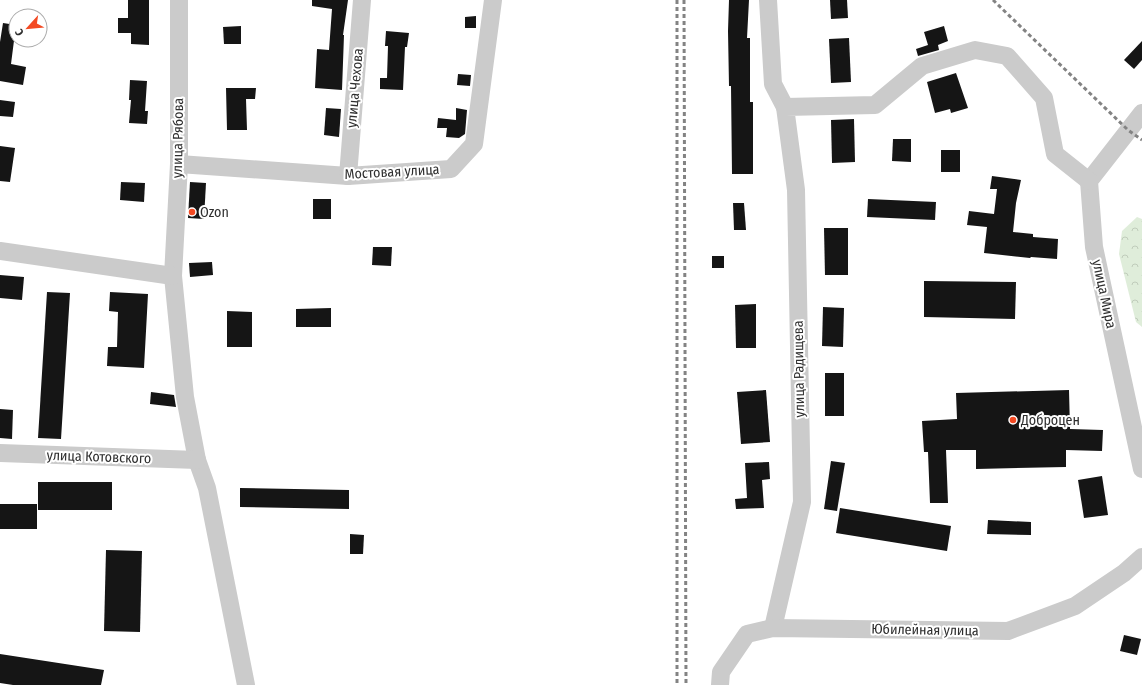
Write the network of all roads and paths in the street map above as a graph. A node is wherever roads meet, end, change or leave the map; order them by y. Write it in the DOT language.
graph roads {
  1 [pos="179,0"];
  2 [pos="362,0"];
  3 [pos="492,0"];
  4 [pos="768,0"];
  5 [pos="785,107"];
  6 [pos="1142,113"];
  7 [pos="179,164"];
  8 [pos="348,176"];
  9 [pos="1088,181"];
  10 [pos="0,251"];
  11 [pos="173,276"];
  12 [pos="0,453"];
  13 [pos="197,460"];
  14 [pos="1142,469"];
  15 [pos="1142,557"];
  16 [pos="773,628"];
  17 [pos="246,685"];
  18 [pos="720,685"];
  1 -- 7 [label="street, улица Рябова"];
  2 -- 8 [label="street, улица Чехова"];
  3 -- 8 [label="street, Мостовая улица"];
  4 -- 5 [label="street, улица Радищева"];
  5 -- 9 [label="street"];
  5 -- 16 [label="street, улица Радищева"];
  6 -- 9 [label="street"];
  7 -- 8 [label="street, Мостовая улица"];
  7 -- 11 [label="street, улица Рябова"];
  9 -- 14 [label="street, улица Мира"];
  10 -- 11 [label="street"];
  11 -- 13 [label="street, улица Рябова"];
  12 -- 13 [label="street, улица Котовского"];
  13 -- 17 [label="street, улица Рябова"];
  15 -- 16 [label="street, Юбилейная улица"];
  16 -- 18 [label="street, Юбилейная улица"];
}
